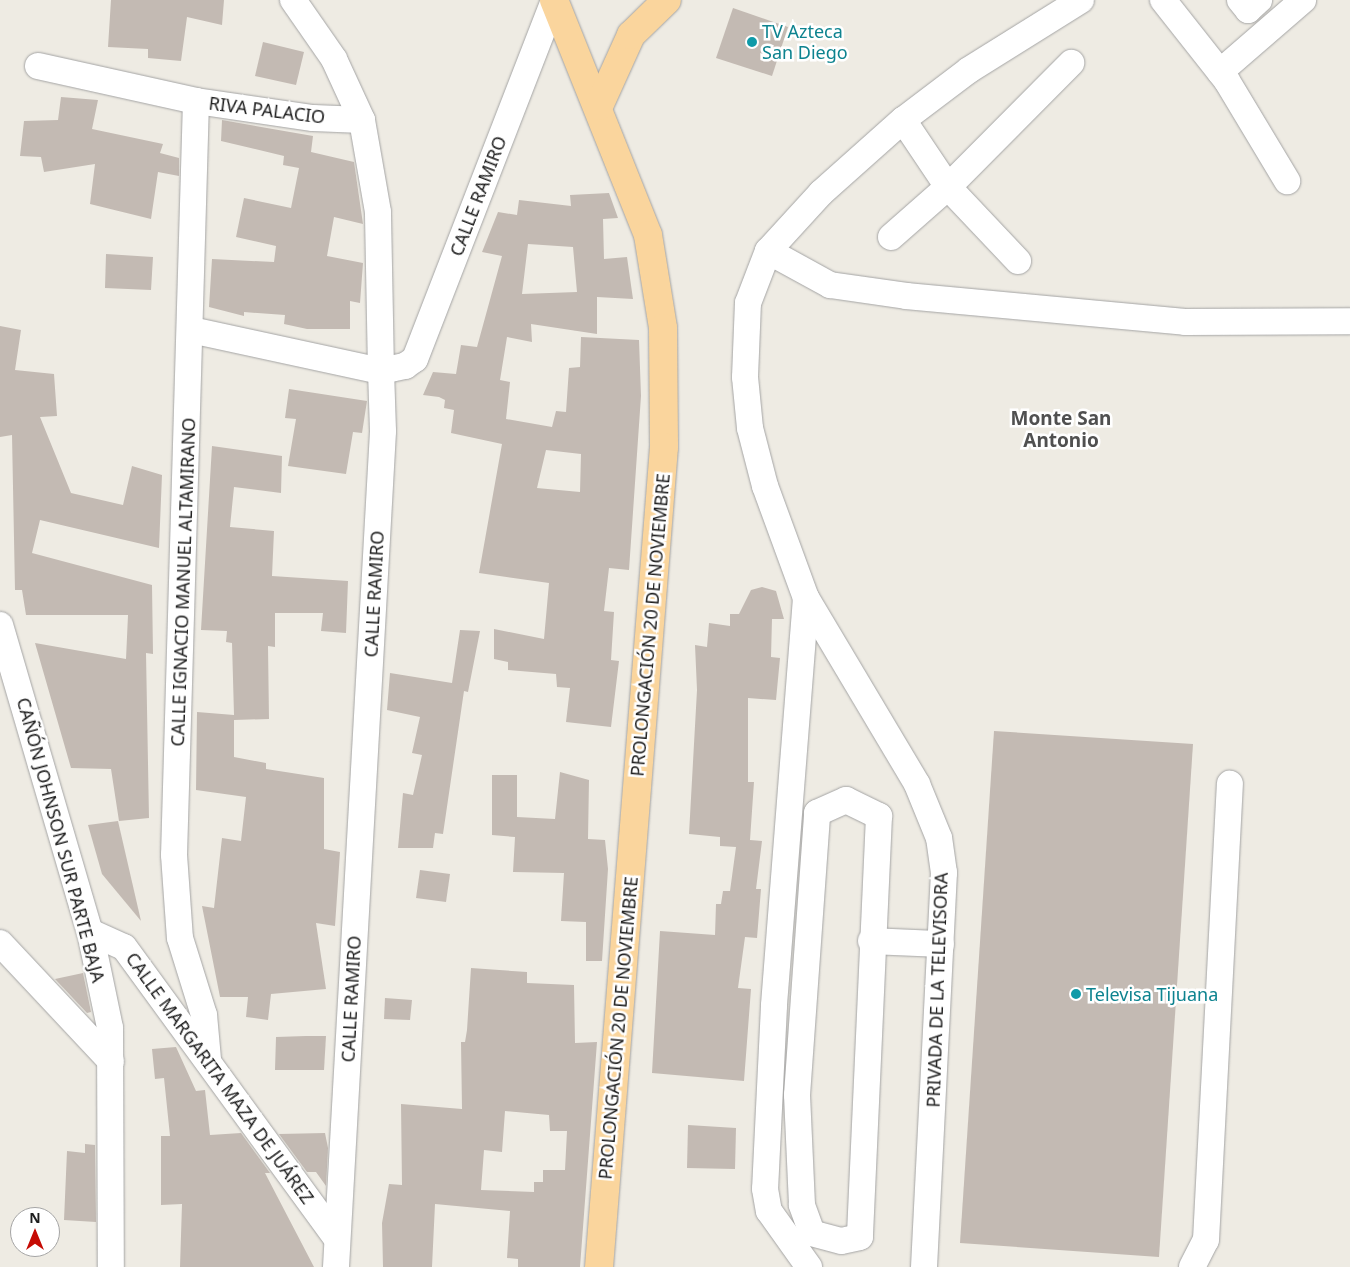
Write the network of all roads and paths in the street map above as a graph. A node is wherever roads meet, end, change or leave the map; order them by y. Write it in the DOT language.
graph roads {
  1 [pos="293,0"];
  2 [pos="554,0"];
  3 [pos="667,0"];
  4 [pos="1081,0"];
  5 [pos="1163,0"];
  6 [pos="1240,0"];
  7 [pos="1259,0"];
  8 [pos="1303,0"];
  9 [pos="1072,63"];
  10 [pos="38,66"];
  11 [pos="1220,72"];
  12 [pos="196,101"];
  13 [pos="599,106"];
  14 [pos="362,120"];
  15 [pos="903,120"];
  16 [pos="1288,181"];
  17 [pos="948,187"];
  18 [pos="892,237"];
  19 [pos="768,251"];
  20 [pos="1018,261"];
  21 [pos="1350,321"];
  22 [pos="191,330"];
  23 [pos="381,371"];
  24 [pos="806,598"];
  25 [pos="0,625"];
  26 [pos="1230,784"];
  27 [pos="90,932"];
  28 [pos="871,941"];
  29 [pos="0,943"];
  30 [pos="941,944"];
  31 [pos="208,1058"];
  32 [pos="111,1061"];
  33 [pos="337,1239"];
  34 [pos="111,1267"];
  35 [pos="336,1267"];
  36 [pos="599,1267"];
  37 [pos="809,1267"];
  38 [pos="924,1267"];
  39 [pos="1192,1267"];
  1 -- 14 [label="street, RIVA PALACIO"];
  2 -- 13 [label="main road, PROLONGACIÓN 20 DE NOVIEMBRE"];
  2 -- 23 [label="street, CALLE RAMIRO"];
  3 -- 13 [label="main road"];
  4 -- 15 [label="street, PRIVADA DE LA TELEVISORA"];
  5 -- 11 [label="street"];
  6 -- 7 [label="street"];
  8 -- 11 [label="street"];
  9 -- 17 [label="street"];
  10 -- 12 [label="street, RIVA PALACIO"];
  11 -- 16 [label="street"];
  12 -- 14 [label="street, RIVA PALACIO"];
  12 -- 22 [label="street, CALLE IGNACIO MANUEL ALTAMIRANO"];
  13 -- 36 [label="main road, PROLONGACIÓN 20 DE NOVIEMBRE"];
  14 -- 23 [label="street"];
  15 -- 17 [label="street"];
  15 -- 19 [label="street, PRIVADA DE LA TELEVISORA"];
  17 -- 18 [label="street"];
  17 -- 20 [label="street"];
  19 -- 21 [label="street"];
  19 -- 24 [label="street, PRIVADA DE LA TELEVISORA"];
  22 -- 23 [label="street"];
  22 -- 31 [label="street, CALLE IGNACIO MANUEL ALTAMIRANO"];
  23 -- 33 [label="street, CALLE RAMIRO"];
  24 -- 30 [label="street, PRIVADA DE LA TELEVISORA"];
  24 -- 37 [label="street, PRIVADA DE LA TELEVISORA"];
  25 -- 27 [label="street, CAÑÓN JOHNSON SUR PARTE BAJA"];
  26 -- 39 [label="street"];
  27 -- 31 [label="street, CALLE MARGARITA MAZA DE JUÁREZ"];
  27 -- 32 [label="street, CAÑÓN JOHNSON SUR PARTE BAJA"];
  28 -- 28 [label="street"];
  28 -- 30 [label="street"];
  29 -- 32 [label="street"];
  30 -- 38 [label="street, PRIVADA DE LA TELEVISORA"];
  31 -- 33 [label="street, CALLE MARGARITA MAZA DE JUÁREZ"];
  32 -- 34 [label="street, CAÑÓN JOHNSON SUR PARTE BAJA"];
  33 -- 35 [label="street, CALLE RAMIRO"];
}
